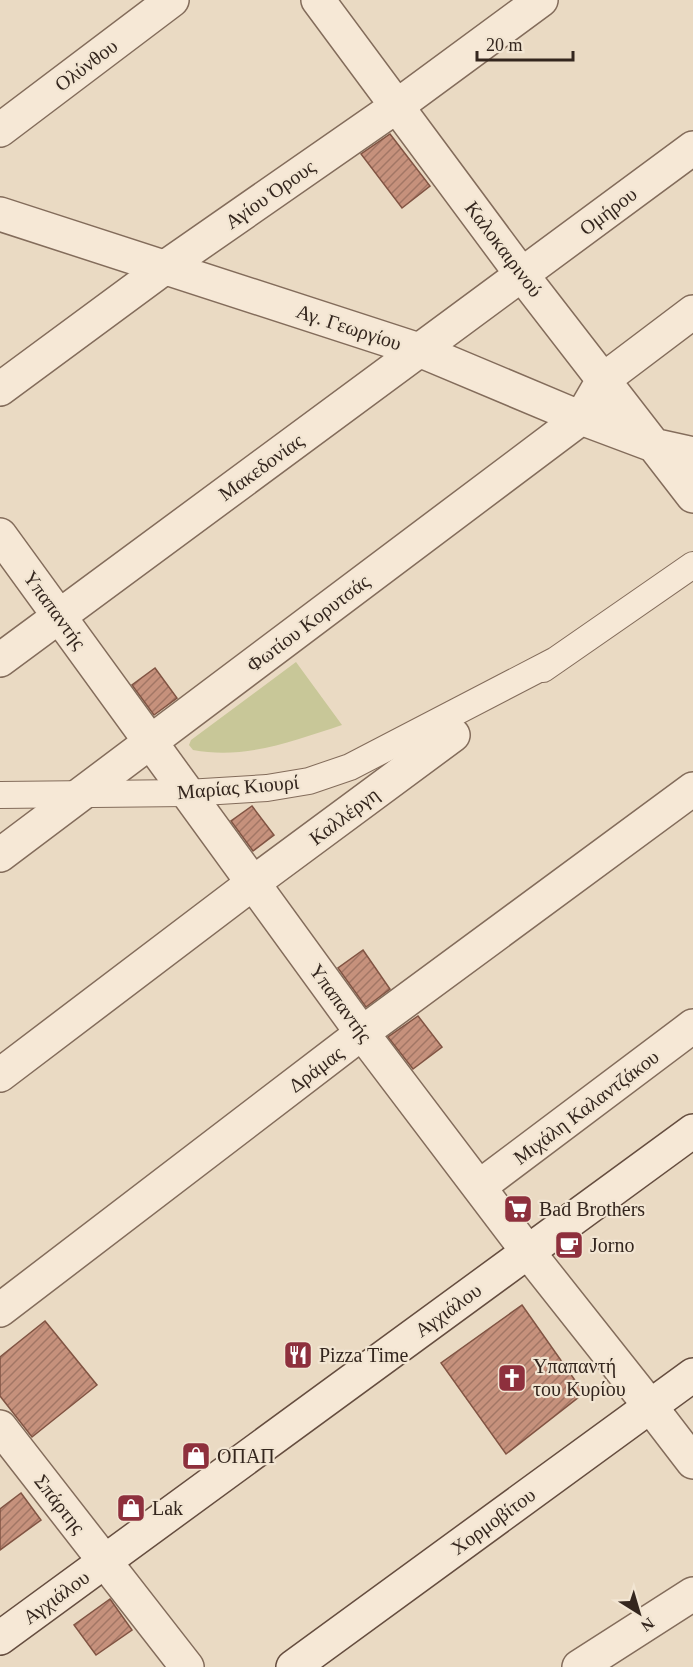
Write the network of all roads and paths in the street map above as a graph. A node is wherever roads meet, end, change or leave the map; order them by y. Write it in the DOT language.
graph roads {
  1 [pos="172,0"];
  2 [pos="318,0"];
  3 [pos="541,0"];
  4 [pos="397,105"];
  5 [pos="0,130"];
  6 [pos="693,148"];
  7 [pos="0,214"];
  8 [pos="165,268"];
  9 [pos="522,275"];
  10 [pos="693,312"];
  11 [pos="419,350"];
  12 [pos="603,380"];
  13 [pos="0,389"];
  14 [pos="581,418"];
  15 [pos="653,445"];
  16 [pos="693,454"];
  17 [pos="693,496"];
  18 [pos="0,536"];
  19 [pos="693,566"];
  20 [pos="59,616"];
  21 [pos="0,660"];
  22 [pos="556,660"];
  23 [pos="453,735"];
  24 [pos="150,741"];
  25 [pos="693,789"];
  26 [pos="187,793"];
  27 [pos="0,795"];
  28 [pos="80,795"];
  29 [pos="0,855"];
  30 [pos="253,883"];
  31 [pos="693,1026"];
  32 [pos="362,1033"];
  33 [pos="0,1075"];
  34 [pos="693,1131"];
  35 [pos="478,1187"];
  36 [pos="528,1252"];
  37 [pos="0,1310"];
  38 [pos="693,1375"];
  39 [pos="651,1406"];
  40 [pos="0,1427"];
  41 [pos="693,1462"];
  42 [pos="105,1562"];
  43 [pos="693,1594"];
  44 [pos="0,1638"];
  45 [pos="187,1667"];
  46 [pos="293,1667"];
  47 [pos="579,1667"];
  1 -- 5 [label="street, Ολύνθου"];
  2 -- 4 [label="street, Καλοκαιρινού"];
  3 -- 4 [label="street, Αγίου Όρους"];
  4 -- 8 [label="street, Αγίου Όρους"];
  4 -- 9 [label="street, Καλοκαιρινού"];
  6 -- 9 [label="street, Ομήρου"];
  7 -- 8 [label="street, Αγ. Γεωργίου"];
  8 -- 11 [label="street, Αγ. Γεωργίου"];
  8 -- 13 [label="street, Αγίου Όρους"];
  9 -- 11 [label="street, Μακεδονίας"];
  9 -- 12 [label="street, Καλοκαιρινού"];
  10 -- 12 [label="street"];
  11 -- 14 [label="street, Αγ. Γεωργίου"];
  11 -- 20 [label="street, Μακεδονίας"];
  12 -- 14 [label="street, Φωτίου Κορυτσάς"];
  12 -- 15 [label="street, Καλοκαιρινού"];
  14 -- 15 [label="street, Αγ. Γεωργίου"];
  14 -- 24 [label="street, Φωτίου Κορυτσάς"];
  15 -- 16 [label="street, Αγ. Γεωργίου"];
  15 -- 17 [label="street, Καλοκαιρινού"];
  18 -- 20 [label="street, Υπαπαντής"];
  19 -- 22 [label="street, Καλλέργη"];
  20 -- 21 [label="street, Μακεδονίας"];
  20 -- 24 [label="street, Υπαπαντής"];
  22 -- 23 [label="street, Καλλέργη"];
  22 -- 26 [label="street, Μαρίας Κιουρί"];
  23 -- 30 [label="street, Καλλέργη"];
  24 -- 26 [label="street, Υπαπαντής"];
  24 -- 28 [label="street, Φωτίου Κορυτσάς"];
  25 -- 32 [label="street, Δράμας"];
  26 -- 28 [label="street, Μαρίας Κιουρί"];
  26 -- 30 [label="street, Υπαπαντής"];
  27 -- 28 [label="street, Μαρίας Κιουρί"];
  28 -- 29 [label="street, Φωτίου Κορυτσάς"];
  30 -- 32 [label="street, Υπαπαντής"];
  30 -- 33 [label="street, Καλλέργη"];
  31 -- 35 [label="street, Μιχάλη Καλαντζάκου"];
  32 -- 35 [label="street, Υπαπαντής"];
  32 -- 37 [label="street, Δράμας"];
  34 -- 36 [label="street, Αγχιάλου"];
  35 -- 36 [label="street, Υπαπαντής"];
  36 -- 39 [label="street, Υπαπαντής"];
  36 -- 42 [label="street, Αγχιάλου"];
  38 -- 39 [label="street, Χορμοβίτου"];
  39 -- 41 [label="street, Υπαπαντής"];
  39 -- 46 [label="street, Χορμοβίτου"];
  40 -- 42 [label="street, Σπάρτης"];
  42 -- 44 [label="street, Αγχιάλου"];
  42 -- 45 [label="street, Σπάρτης"];
  43 -- 47 [label="street"];
}
